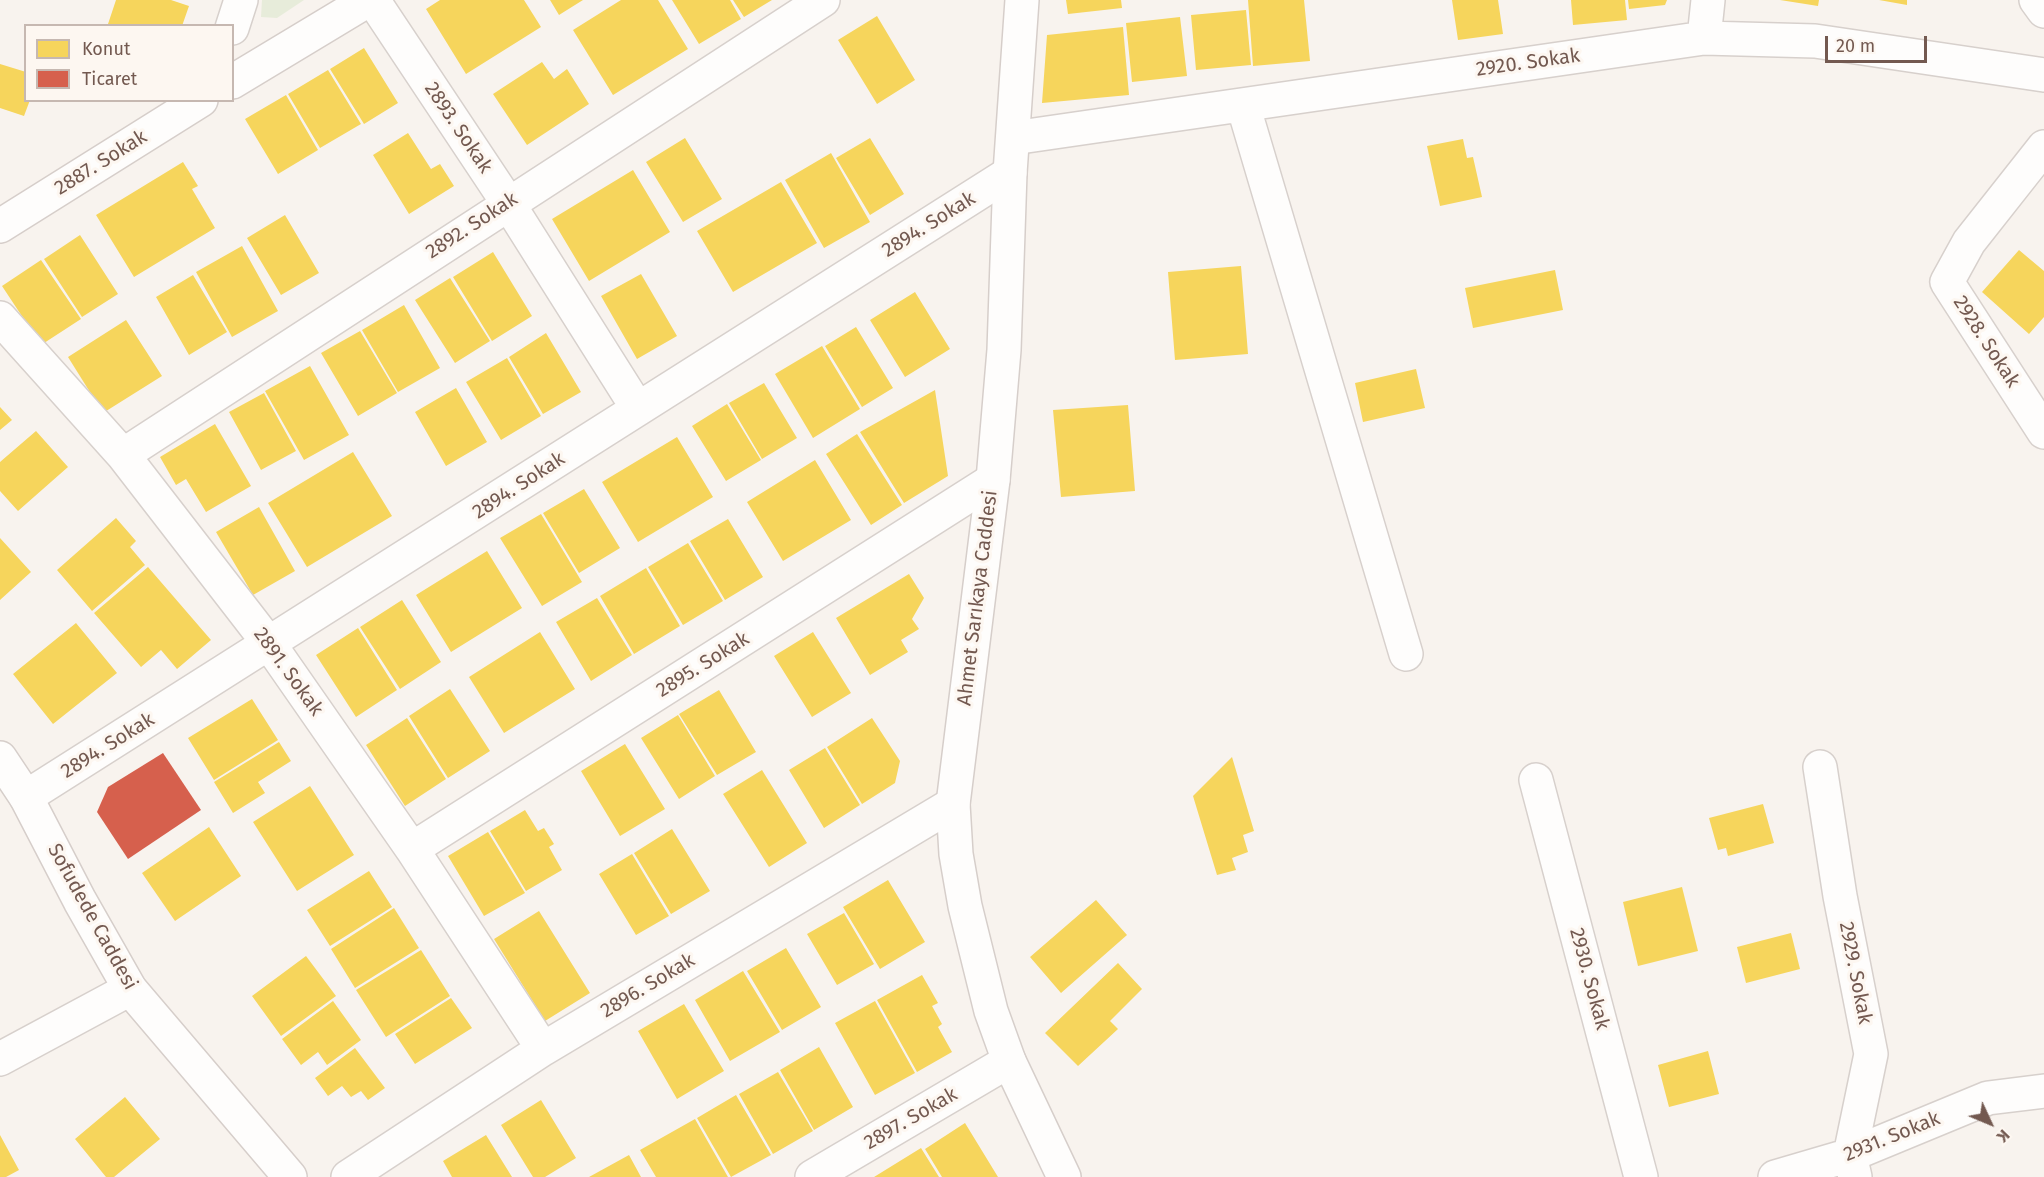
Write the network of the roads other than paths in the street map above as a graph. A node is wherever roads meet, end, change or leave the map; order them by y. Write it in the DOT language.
graph roads {
  1 [pos="241,0"];
  2 [pos="368,0"];
  3 [pos="373,0"];
  4 [pos="823,0"];
  5 [pos="1022,0"];
  6 [pos="1708,0"];
  7 [pos="2036,0"];
  8 [pos="2044,11"];
  9 [pos="233,24"];
  10 [pos="1704,38"];
  11 [pos="2044,75"];
  12 [pos="234,80"];
  13 [pos="198,102"];
  14 [pos="1243,105"];
  15 [pos="1013,138"];
  16 [pos="2044,147"];
  17 [pos="1010,173"];
  18 [pos="508,203"];
  19 [pos="0,225"];
  20 [pos="0,318"];
  21 [pos="638,409"];
  22 [pos="2044,432"];
  23 [pos="123,455"];
  24 [pos="993,480"];
  25 [pos="270,645"];
  26 [pos="1406,654"];
  27 [pos="0,758"];
  28 [pos="1820,767"];
  29 [pos="1536,780"];
  30 [pos="26,797"];
  31 [pos="953,804"];
  32 [pos="412,849"];
  33 [pos="130,989"];
  34 [pos="543,1049"];
  35 [pos="0,1059"];
  36 [pos="1009,1061"];
  37 [pos="2044,1091"];
  38 [pos="1852,1166"];
  39 [pos="290,1177"];
  40 [pos="348,1177"];
  41 [pos="812,1177"];
  42 [pos="1064,1177"];
  43 [pos="1641,1177"];
  44 [pos="1775,1177"];
  1 -- 9 [label="street"];
  2 -- 12 [label="street"];
  3 -- 18 [label="street, 2893. Sokak"];
  4 -- 18 [label="street, 2892. Sokak"];
  5 -- 15 [label="street, Ahmet Sarıkaya Caddesi"];
  6 -- 10 [label="street"];
  7 -- 8 [label="street"];
  10 -- 11 [label="street, 2920. Sokak"];
  10 -- 14 [label="street, 2920. Sokak"];
  13 -- 19 [label="street, 2887. Sokak"];
  14 -- 15 [label="street, 2920. Sokak"];
  14 -- 26 [label="street"];
  15 -- 17 [label="street, Ahmet Sarıkaya Caddesi"];
  16 -- 22 [label="street, 2928. Sokak"];
  17 -- 21 [label="street, 2894. Sokak"];
  17 -- 24 [label="street, Ahmet Sarıkaya Caddesi"];
  18 -- 21 [label="street, 2893. Sokak"];
  18 -- 23 [label="street, 2892. Sokak"];
  20 -- 23 [label="street, 2891. Sokak"];
  21 -- 25 [label="street, 2894. Sokak"];
  23 -- 25 [label="street, 2891. Sokak"];
  24 -- 31 [label="street, Ahmet Sarıkaya Caddesi"];
  24 -- 32 [label="street, 2895. Sokak"];
  25 -- 30 [label="street, 2894. Sokak"];
  25 -- 32 [label="street, 2891. Sokak"];
  27 -- 30 [label="street, Sofudede Caddesi"];
  28 -- 38 [label="street, 2929. Sokak"];
  29 -- 43 [label="street, 2930. Sokak"];
  30 -- 33 [label="street, Sofudede Caddesi"];
  31 -- 34 [label="street, 2896. Sokak"];
  31 -- 36 [label="street, Ahmet Sarıkaya Caddesi"];
  32 -- 34 [label="street, 2891. Sokak"];
  33 -- 35 [label="street"];
  33 -- 39 [label="street, Sofudede Caddesi"];
  34 -- 40 [label="street, 2896. Sokak"];
  36 -- 41 [label="street, 2897. Sokak"];
  36 -- 42 [label="street, Ahmet Sarıkaya Caddesi"];
  37 -- 38 [label="street, 2931. Sokak"];
  38 -- 44 [label="street, 2931. Sokak"];
}
